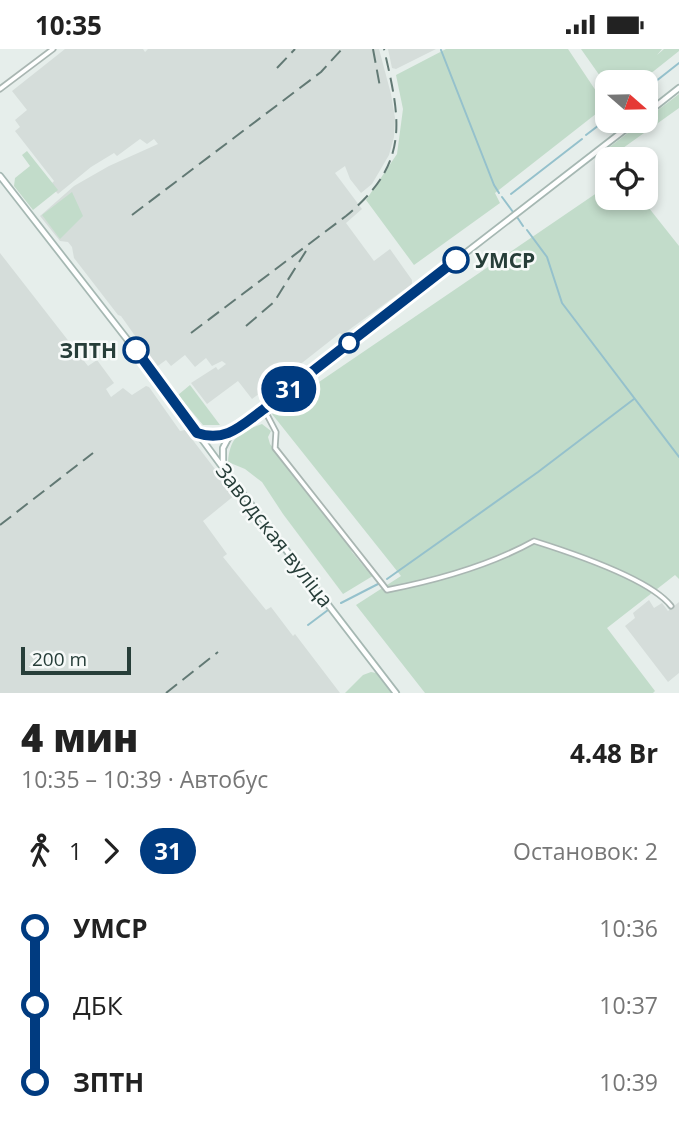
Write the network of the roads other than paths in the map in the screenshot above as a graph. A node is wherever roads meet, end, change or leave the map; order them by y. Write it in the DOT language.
graph roads {
  1 [pos="53,49"];
  2 [pos="679,88"];
  3 [pos="0,89"];
  4 [pos="658,105"];
  5 [pos="620,133"];
  6 [pos="0,176"];
  7 [pos="264,409"];
  8 [pos="231,432"];
  9 [pos="197,433"];
  10 [pos="223,468"];
  11 [pos="671,606"];
  12 [pos="396,693"];
  1 -- 3 [label="street"];
  2 -- 4 [label="main road"];
  5 -- 7 [label="main road"];
  6 -- 9 [label="main road, Заводская вуліца"];
  7 -- 8 [label="main road"];
  7 -- 11 [label="street"];
  8 -- 9 [label="main road"];
  8 -- 10 [label="main road"];
  9 -- 10 [label="main road, Заводская вуліца"];
  10 -- 12 [label="main road, Заводская вуліца"];
}
